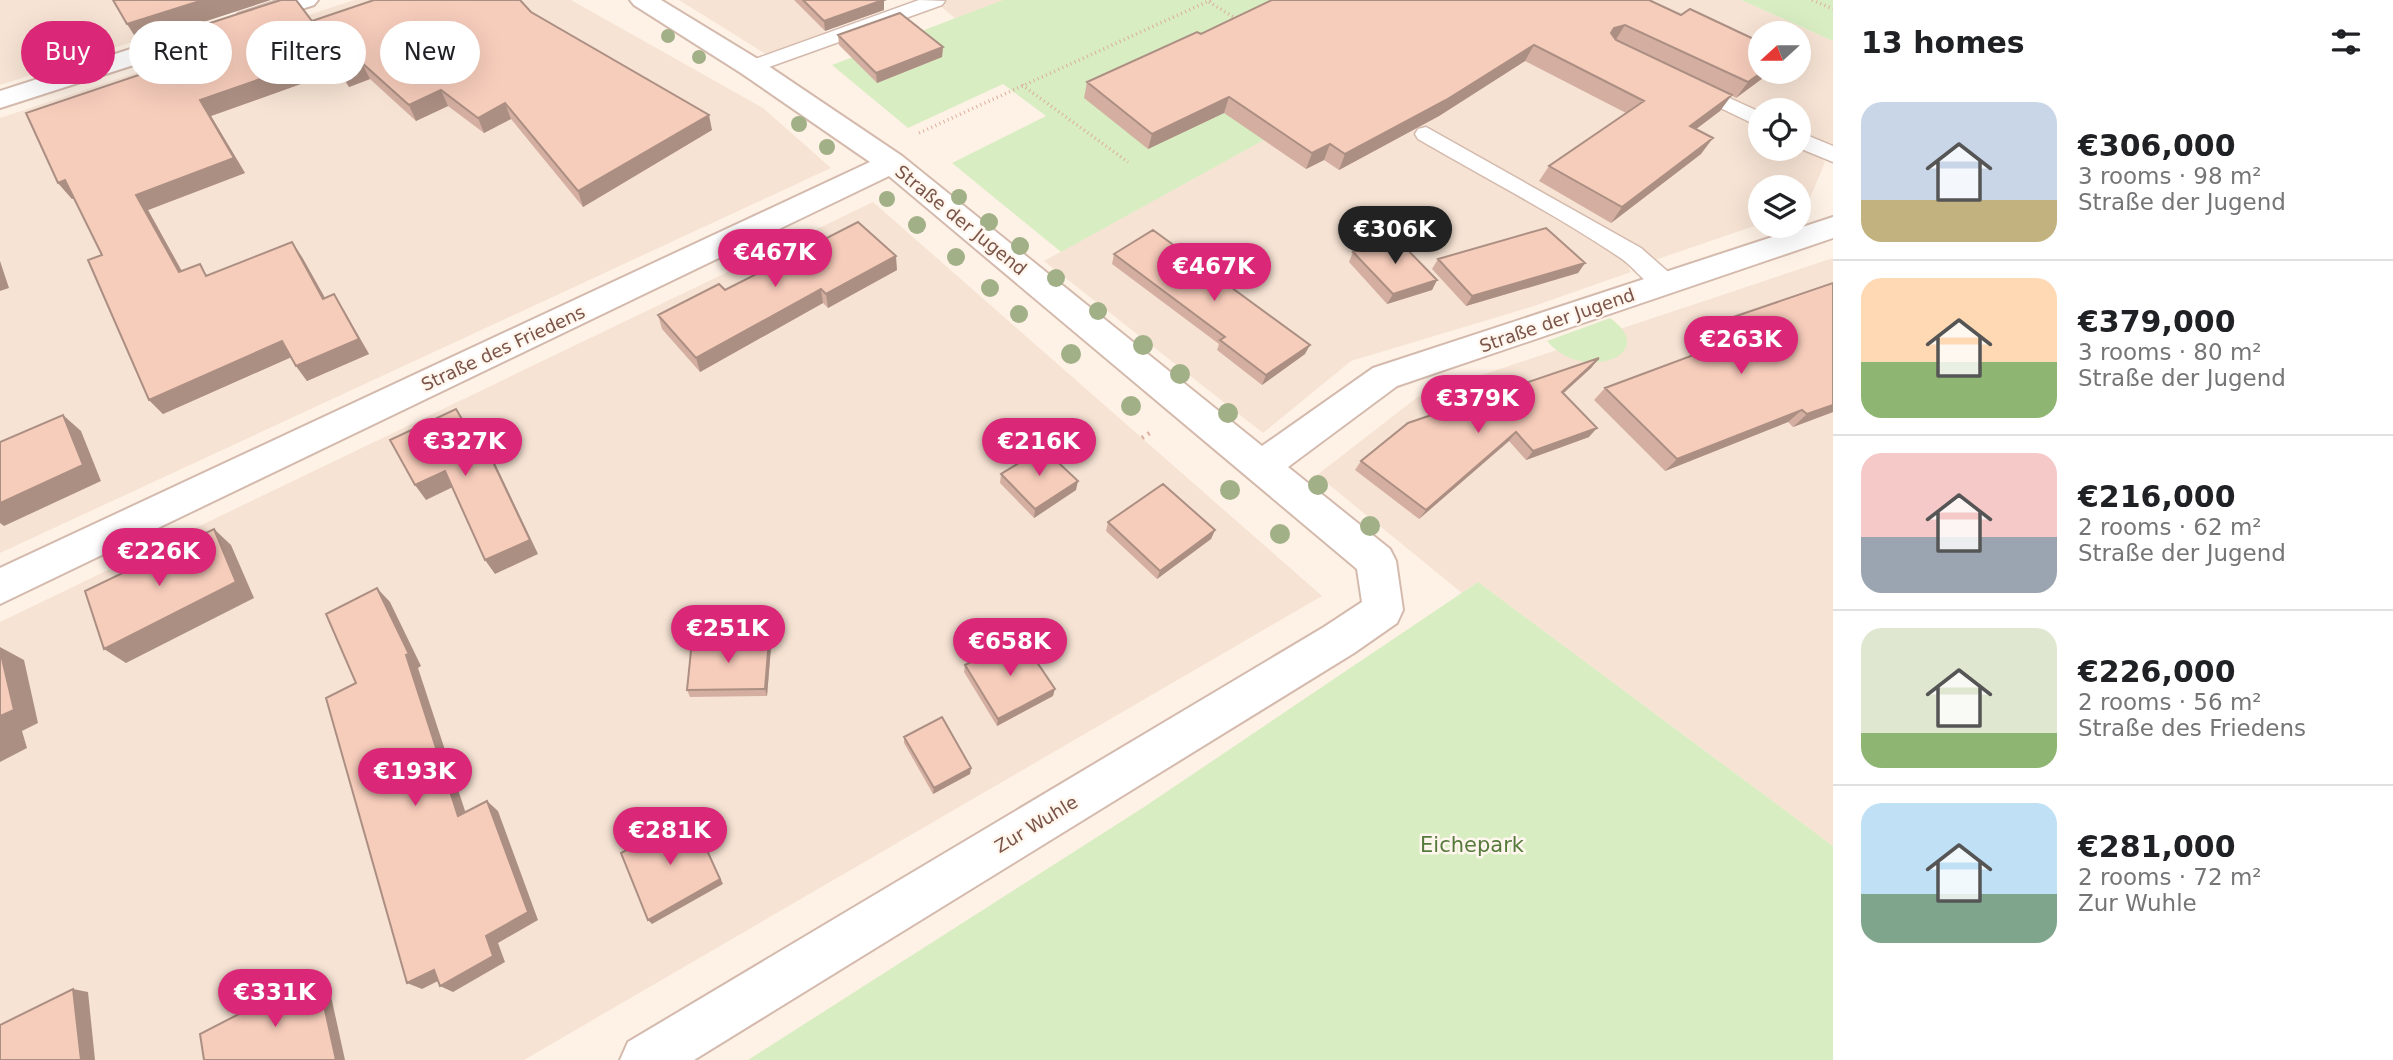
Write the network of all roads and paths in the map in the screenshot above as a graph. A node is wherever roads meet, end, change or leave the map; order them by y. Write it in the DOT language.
graph roads {
  1 [pos="305,0"];
  2 [pos="643,0"];
  3 [pos="1812,0"];
  4 [pos="935,1"];
  5 [pos="1210,1"];
  6 [pos="1833,9"];
  7 [pos="1242,22"];
  8 [pos="751,67"];
  9 [pos="1667,75"];
  10 [pos="1021,85"];
  11 [pos="0,100"];
  12 [pos="1748,114"];
  13 [pos="1426,134"];
  14 [pos="1811,145"];
  15 [pos="1833,155"];
  16 [pos="885,158"];
  17 [pos="1128,162"];
  18 [pos="1833,227"];
  19 [pos="1665,283"];
  20 [pos="1261,466"];
  21 [pos="1376,561"];
  22 [pos="0,587"];
  23 [pos="646,1060"];
  1 -- 11 [label="street"];
  2 -- 8 [label="street, Straße der Jugend"];
  3 -- 6 [label="path"];
  4 -- 8 [label="lane"];
  5 -- 7 [label="path"];
  5 -- 10 [label="path"];
  8 -- 16 [label="street, Straße der Jugend"];
  9 -- 12 [label="lane"];
  10 -- 16 [label="path"];
  10 -- 17 [label="path"];
  13 -- 19 [label="lane"];
  14 -- 15 [label="lane"];
  16 -- 20 [label="street, Straße der Jugend"];
  16 -- 22 [label="street, Straße des Friedens"];
  18 -- 19 [label="street, Straße der Jugend"];
  19 -- 20 [label="street, Straße der Jugend"];
  20 -- 21 [label="street, Straße der Jugend"];
  21 -- 23 [label="street, Zur Wuhle"];
}
